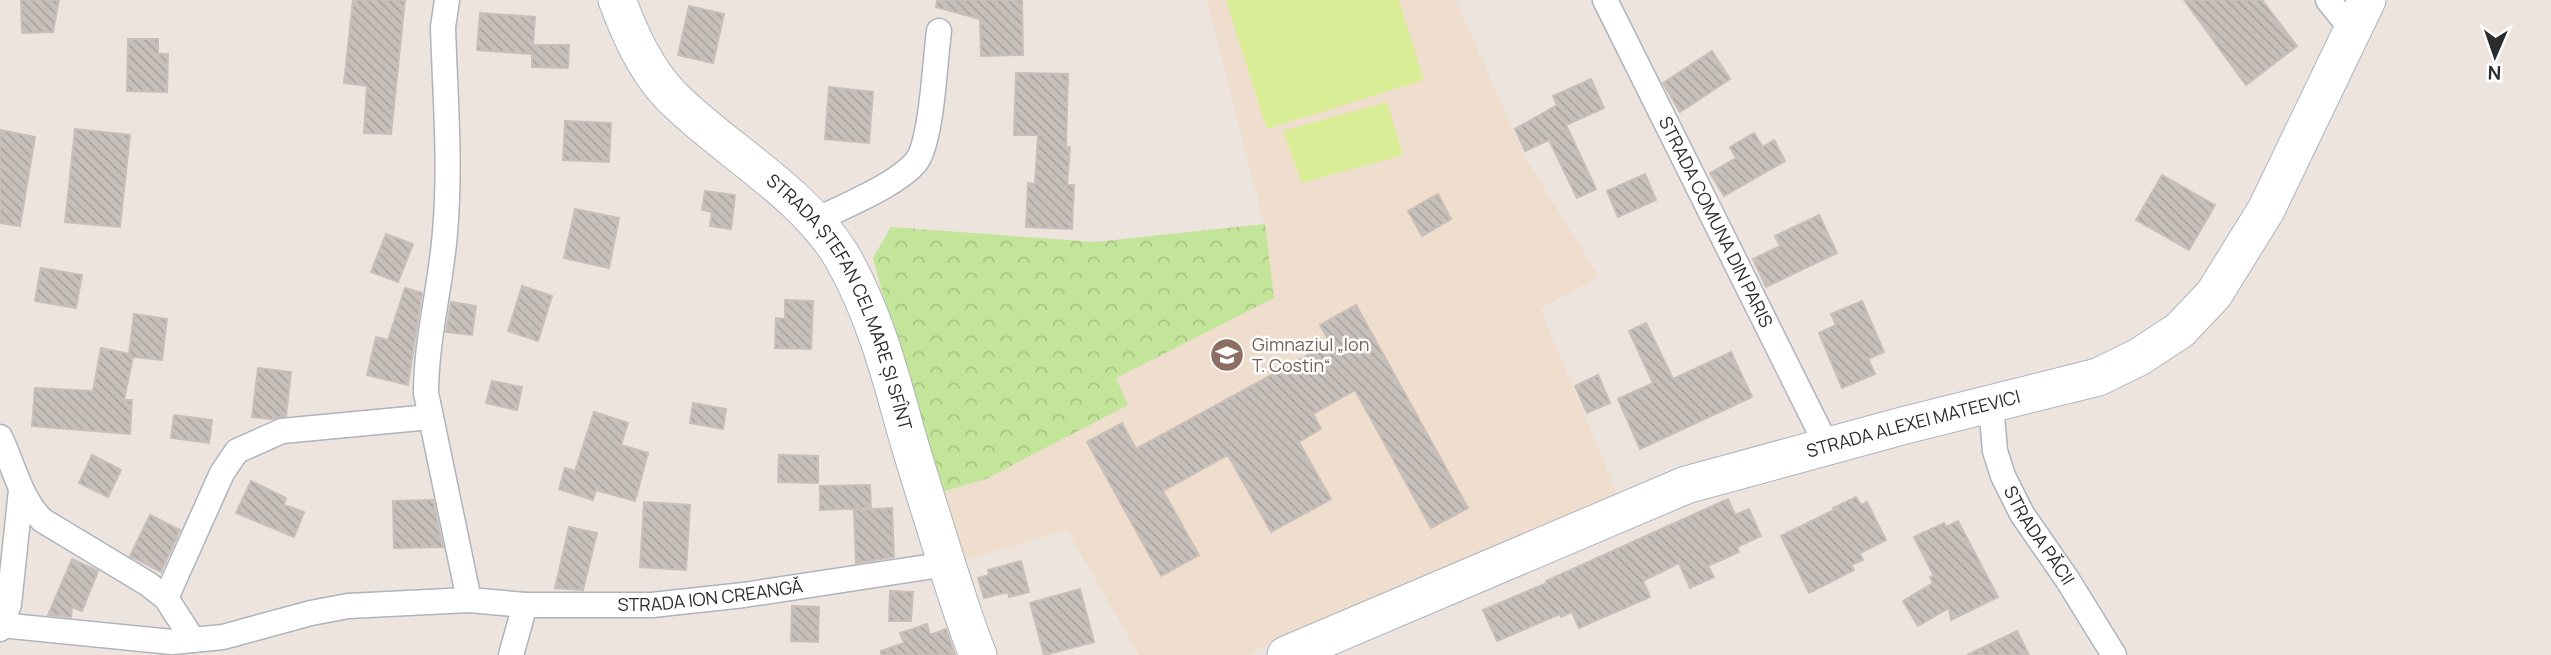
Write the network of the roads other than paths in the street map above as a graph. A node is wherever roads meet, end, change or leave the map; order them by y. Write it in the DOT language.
graph roads {
  1 [pos="447,0"];
  2 [pos="617,0"];
  3 [pos="1605,0"];
  4 [pos="2328,0"];
  5 [pos="2359,15"];
  6 [pos="939,31"];
  7 [pos="815,221"];
  8 [pos="1992,405"];
  9 [pos="430,417"];
  10 [pos="0,437"];
  11 [pos="1827,446"];
  12 [pos="21,490"];
  13 [pos="947,564"];
  14 [pos="166,598"];
  15 [pos="470,600"];
  16 [pos="525,605"];
  17 [pos="1,626"];
  18 [pos="193,640"];
  19 [pos="516,652"];
  20 [pos="978,655"];
  21 [pos="1286,655"];
  22 [pos="2114,655"];
  1 -- 9 [label="street"];
  2 -- 7 [label="street, STRADA ȘTEFAN CEL MARE ȘI SFÎNT"];
  3 -- 11 [label="street, STRADA COMUNA DIN PARIS"];
  4 -- 5 [label="street, STRADA ALEXEI MATEEVICI"];
  5 -- 8 [label="street, STRADA ALEXEI MATEEVICI"];
  6 -- 7 [label="street"];
  7 -- 13 [label="street, STRADA ȘTEFAN CEL MARE ȘI SFÎNT"];
  8 -- 11 [label="street, STRADA ALEXEI MATEEVICI"];
  8 -- 22 [label="street, STRADA PĂCII"];
  9 -- 14 [label="street"];
  9 -- 15 [label="street"];
  10 -- 12 [label="street"];
  11 -- 21 [label="street, STRADA ALEXEI MATEEVICI"];
  12 -- 14 [label="street"];
  12 -- 17 [label="street"];
  13 -- 16 [label="street, STRADA ION CREANGĂ"];
  13 -- 20 [label="street, STRADA ȘTEFAN CEL MARE ȘI SFÎNT"];
  14 -- 18 [label="street"];
  15 -- 16 [label="street, STRADA ION CREANGĂ"];
  15 -- 18 [label="street, STRADA ION CREANGĂ"];
  16 -- 19 [label="street"];
  17 -- 18 [label="street, STRADA ION CREANGĂ"];
}
